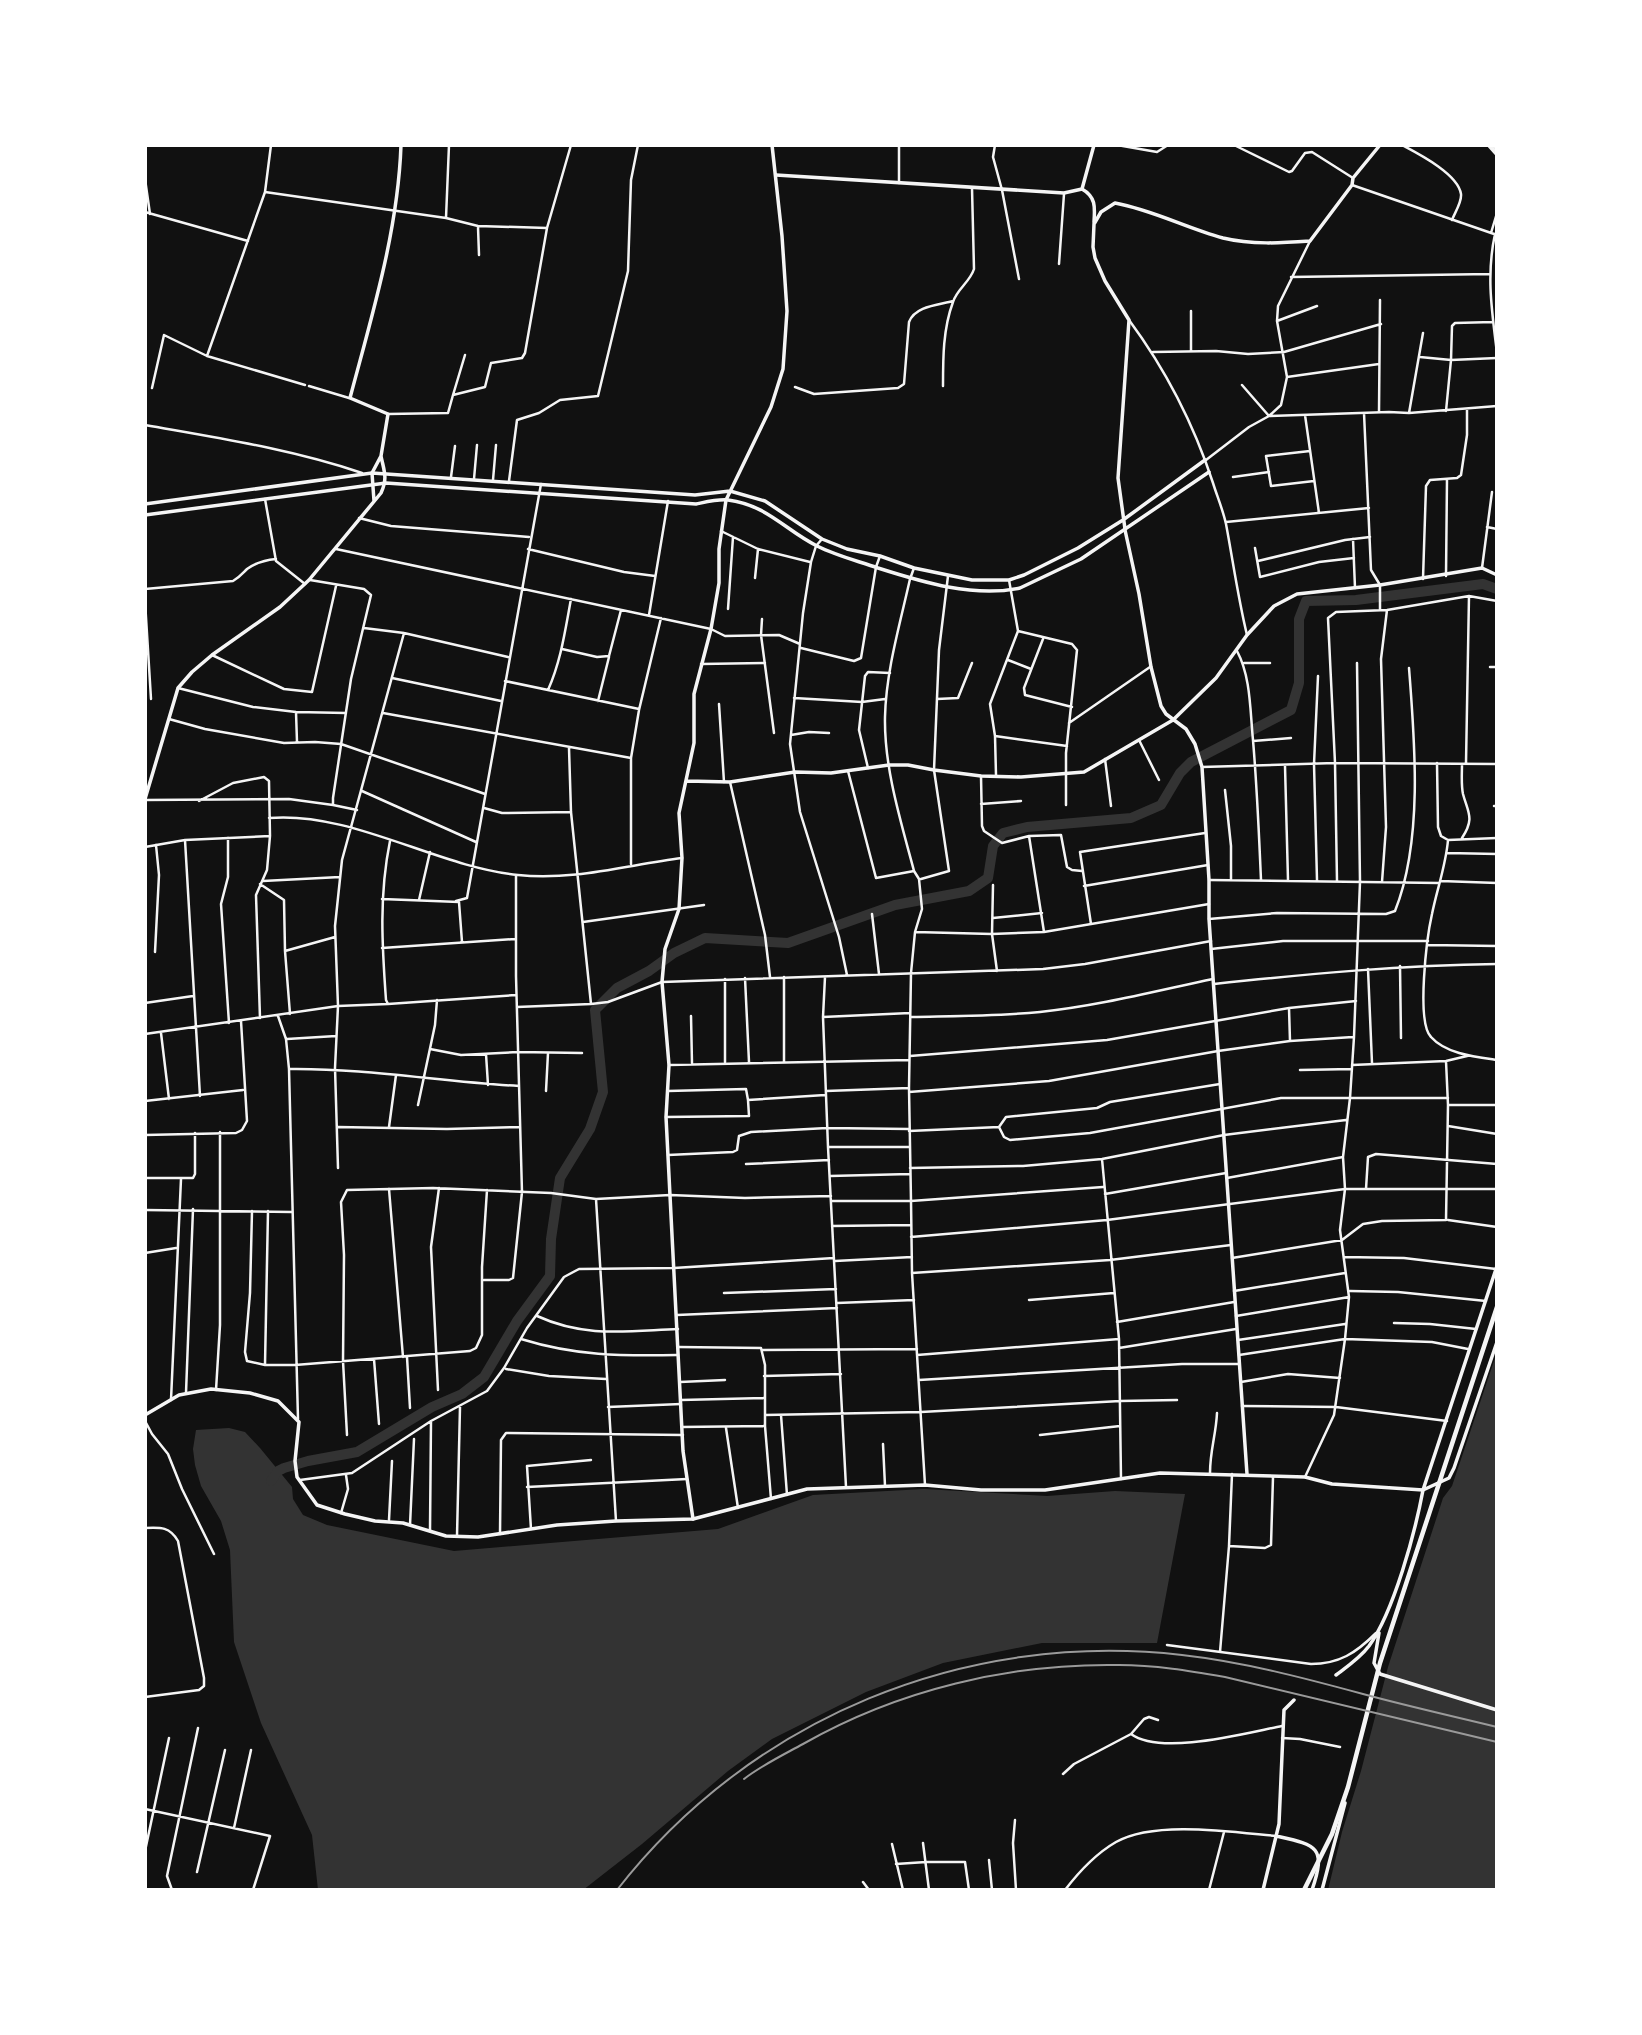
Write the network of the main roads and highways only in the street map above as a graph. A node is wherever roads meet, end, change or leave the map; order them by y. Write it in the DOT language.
graph roads {
  1 [pos="401,145"];
  2 [pos="772,145"];
  3 [pos="1094,145"];
  4 [pos="1380,145"];
  5 [pos="1491,145"];
  6 [pos="1497,152"];
  7 [pos="776,175"];
  8 [pos="1082,189"];
  9 [pos="1094,224"];
  10 [pos="380,456"];
  11 [pos="1205,460"];
  12 [pos="386,472"];
  13 [pos="1209,472"];
  14 [pos="372,473"];
  15 [pos="386,483"];
  16 [pos="372,484"];
  17 [pos="622,490"];
  18 [pos="730,491"];
  19 [pos="620,498"];
  20 [pos="726,500"];
  21 [pos="374,502"];
  22 [pos="145,504"];
  23 [pos="145,515"];
  24 [pos="1122,520"];
  25 [pos="1125,530"];
  26 [pos="1497,575"];
  27 [pos="1173,720"];
  28 [pos="687,781"];
  29 [pos="145,799"];
  30 [pos="1496,1267"];
  31 [pos="1497,1307"];
  32 [pos="1497,1342"];
  33 [pos="145,1415"];
  34 [pos="1247,1474"];
  35 [pos="1423,1490"];
  36 [pos="693,1519"];
  37 [pos="1379,1629"];
  38 [pos="1336,1675"];
  39 [pos="1294,1700"];
  40 [pos="1497,1710"];
  41 [pos="1348,1787"];
  42 [pos="1276,1836"];
  43 [pos="1263,1890"];
  44 [pos="1304,1890"];
  45 [pos="1312,1890"];
  46 [pos="1322,1890"];
  1 -- 10 [label="main road"];
  2 -- 7 [label="main road"];
  3 -- 8 [label="main road"];
  4 -- 9 [label="main road"];
  5 -- 6 [label="main road"];
  7 -- 8 [label="main road"];
  7 -- 18 [label="main road"];
  8 -- 9 [label="main road"];
  9 -- 24 [label="main road"];
  10 -- 12 [label="main road"];
  10 -- 14 [label="main road"];
  11 -- 24 [label="main road"];
  12 -- 14 [label="main road"];
  12 -- 15 [label="main road"];
  12 -- 17 [label="main road"];
  13 -- 25 [label="main road"];
  14 -- 16 [label="main road"];
  14 -- 22 [label="main road"];
  15 -- 16 [label="main road"];
  15 -- 19 [label="main road"];
  15 -- 21 [label="main road"];
  16 -- 21 [label="main road"];
  16 -- 23 [label="main road"];
  17 -- 18 [label="main road"];
  17 -- 19 [label="main road"];
  18 -- 20 [label="main road"];
  18 -- 24 [label="main road"];
  19 -- 20 [label="main road"];
  20 -- 25 [label="main road"];
  20 -- 28 [label="main road"];
  21 -- 29 [label="main road"];
  24 -- 25 [label="main road"];
  25 -- 27 [label="main road"];
  26 -- 27 [label="main road"];
  27 -- 28 [label="main road"];
  27 -- 34 [label="main road"];
  28 -- 36 [label="main road"];
  30 -- 35 [label="main road"];
  31 -- 41 [label="main road"];
  32 -- 35 [label="main road"];
  33 -- 36 [label="main road"];
  34 -- 35 [label="main road"];
  34 -- 36 [label="main road"];
  35 -- 37 [label="main road"];
  37 -- 38 [label="main road"];
  37 -- 40 [label="main road"];
  39 -- 42 [label="main road"];
  41 -- 44 [label="main road"];
  41 -- 46 [label="main road"];
  42 -- 43 [label="main road"];
  42 -- 45 [label="main road"];
}
